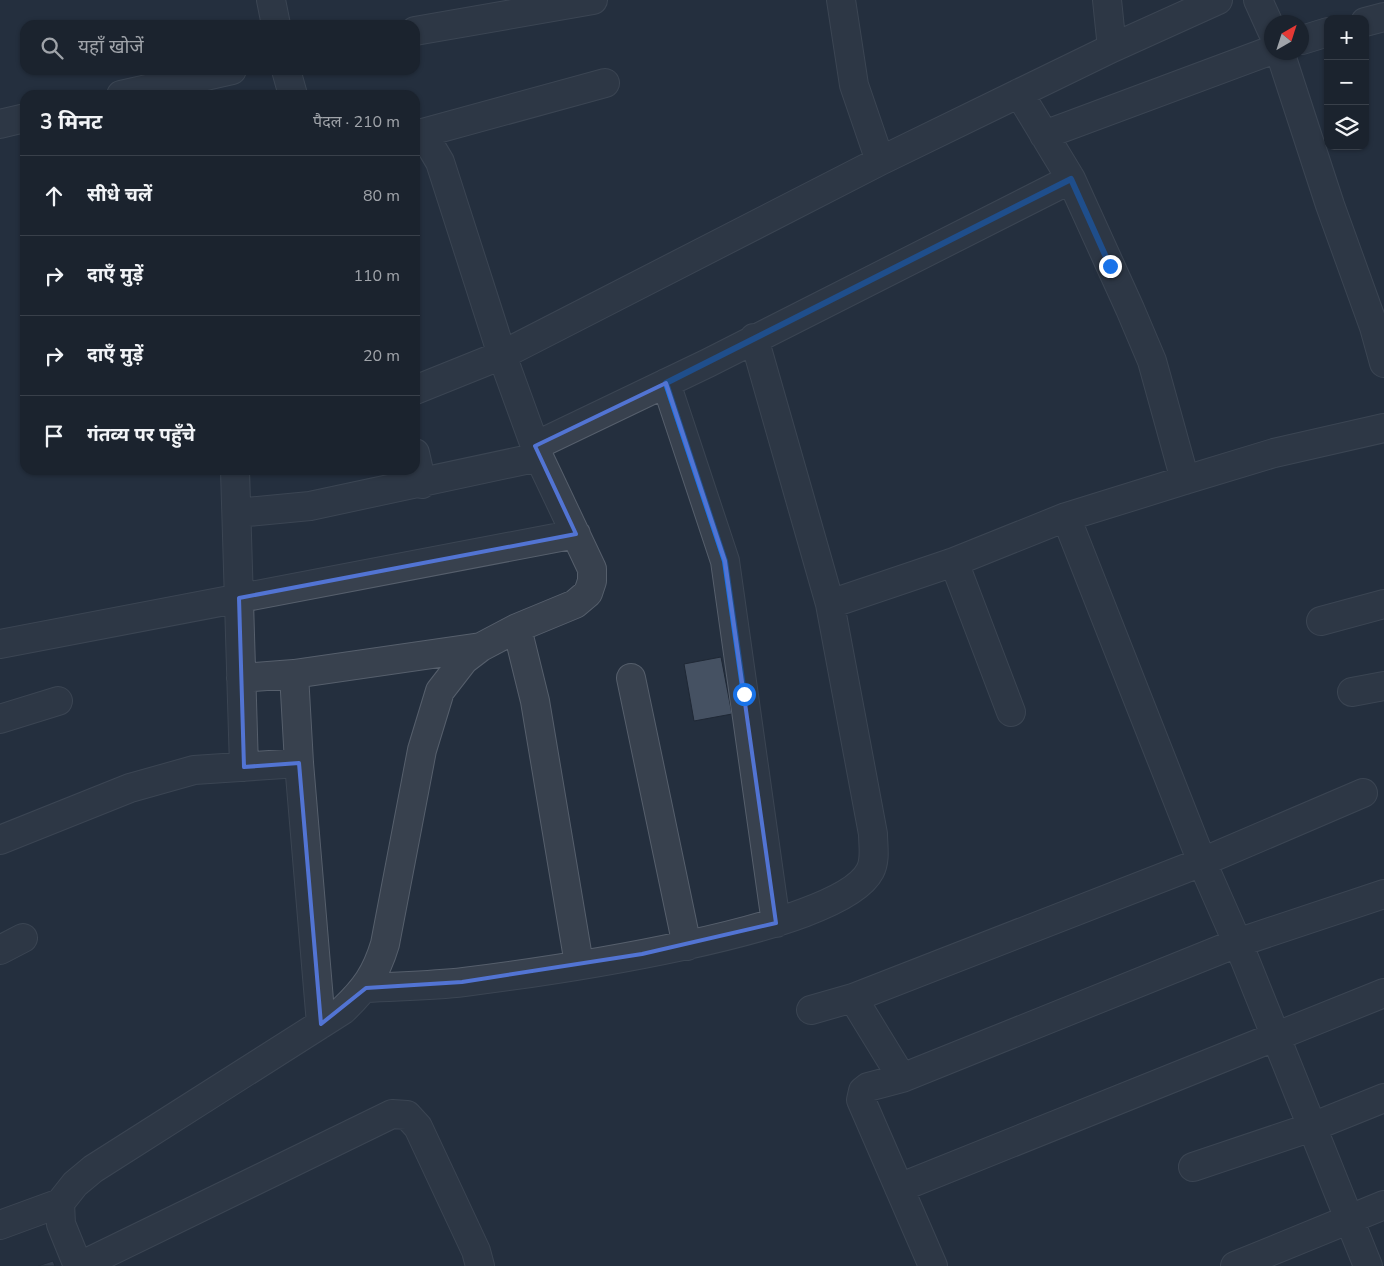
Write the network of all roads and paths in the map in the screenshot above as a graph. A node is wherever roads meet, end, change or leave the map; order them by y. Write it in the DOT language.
graph roads {
  1 [pos="271,0"];
  2 [pos="593,0"];
  3 [pos="841,0"];
  4 [pos="1107,0"];
  5 [pos="1218,0"];
  6 [pos="1258,0"];
  7 [pos="1265,15"];
  8 [pos="1384,17"];
  9 [pos="275,20"];
  10 [pos="1369,21"];
  11 [pos="420,30"];
  12 [pos="1324,33"];
  13 [pos="1309,38"];
  14 [pos="1112,48"];
  15 [pos="1264,53"];
  16 [pos="1283,60"];
  17 [pos="210,75"];
  18 [pos="287,75"];
  19 [pos="605,83"];
  20 [pos="143,90"];
  21 [pos="292,90"];
  22 [pos="1020,93"];
  23 [pos="20,119"];
  24 [pos="0,124"];
  25 [pos="420,133"];
  26 [pos="1044,135"];
  27 [pos="420,136"];
  28 [pos="880,161"];
  29 [pos="1071,179"];
  30 [pos="1379,326"];
  31 [pos="754,338"];
  32 [pos="502,355"];
  33 [pos="1384,363"];
  34 [pos="666,383"];
  35 [pos="420,388"];
  36 [pos="1384,428"];
  37 [pos="537,451"];
  38 [pos="235,475"];
  39 [pos="420,475"];
  40 [pos="1185,480"];
  41 [pos="422,484"];
  42 [pos="236,513"];
  43 [pos="1066,518"];
  44 [pos="576,534"];
  45 [pos="954,562"];
  46 [pos="239,598"];
  47 [pos="830,604"];
  48 [pos="1384,604"];
  49 [pos="1321,621"];
  50 [pos="517,628"];
  51 [pos="0,644"];
  52 [pos="481,647"];
  53 [pos="294,674"];
  54 [pos="241,678"];
  55 [pos="631,678"];
  56 [pos="1384,686"];
  57 [pos="1352,692"];
  58 [pos="58,701"];
  59 [pos="1011,712"];
  60 [pos="0,719"];
  61 [pos="299,763"];
  62 [pos="244,767"];
  63 [pos="1362,793"];
  64 [pos="0,840"];
  65 [pos="1202,862"];
  66 [pos="1384,894"];
  67 [pos="776,923"];
  68 [pos="1237,943"];
  69 [pos="687,946"];
  70 [pos="579,964"];
  71 [pos="366,988"];
  72 [pos="1384,993"];
  73 [pos="853,998"];
  74 [pos="811,1010"];
  75 [pos="322,1024"];
  76 [pos="1276,1038"];
  77 [pos="902,1078"];
  78 [pos="1384,1098"];
  79 [pos="1312,1127"];
  80 [pos="1193,1167"];
  81 [pos="899,1188"];
  82 [pos="60,1203"];
  83 [pos="1384,1205"];
  84 [pos="1350,1218"];
  85 [pos="0,1225"];
  86 [pos="79,1266"];
  87 [pos="480,1266"];
  88 [pos="932,1266"];
  89 [pos="1235,1266"];
  90 [pos="1368,1266"];
  1 -- 9 [label="street"];
  2 -- 11 [label="street"];
  3 -- 28 [label="street"];
  4 -- 14 [label="street"];
  5 -- 14 [label="street"];
  6 -- 7 [label="street"];
  8 -- 10 [label="street"];
  12 -- 13 [label="street"];
  14 -- 22 [label="street"];
  15 -- 26 [label="street"];
  16 -- 30 [label="street"];
  17 -- 20 [label="street"];
  18 -- 21 [label="street"];
  19 -- 25 [label="street"];
  22 -- 26 [label="street"];
  22 -- 28 [label="street"];
  23 -- 24 [label="street"];
  26 -- 29 [label="street"];
  27 -- 32 [label="street"];
  28 -- 32 [label="street"];
  29 -- 31 [label="street"];
  29 -- 40 [label="street"];
  30 -- 33 [label="street"];
  31 -- 34 [label="street"];
  31 -- 47 [label="street"];
  32 -- 35 [label="street"];
  32 -- 37 [label="street"];
  34 -- 37 [label="street"];
  34 -- 67 [label="street"];
  36 -- 40 [label="street"];
  37 -- 41 [label="street"];
  37 -- 44 [label="street"];
  38 -- 42 [label="street"];
  39 -- 41 [label="street"];
  40 -- 43 [label="street"];
  41 -- 42 [label="street"];
  42 -- 46 [label="street"];
  43 -- 45 [label="street"];
  43 -- 65 [label="street"];
  44 -- 46 [label="street"];
  44 -- 50 [label="street"];
  45 -- 47 [label="street"];
  45 -- 59 [label="street"];
  46 -- 51 [label="street"];
  46 -- 54 [label="street"];
  47 -- 67 [label="street"];
  48 -- 49 [label="street"];
  50 -- 52 [label="street"];
  50 -- 70 [label="street"];
  52 -- 53 [label="street"];
  52 -- 71 [label="street"];
  53 -- 54 [label="street"];
  53 -- 61 [label="street"];
  54 -- 62 [label="street"];
  55 -- 69 [label="street"];
  56 -- 57 [label="street"];
  58 -- 60 [label="street"];
  61 -- 62 [label="street"];
  61 -- 75 [label="street"];
  62 -- 64 [label="street"];
  63 -- 65 [label="street"];
  65 -- 68 [label="street"];
  65 -- 73 [label="street"];
  66 -- 68 [label="street"];
  67 -- 69 [label="street"];
  68 -- 76 [label="street"];
  68 -- 77 [label="street"];
  69 -- 70 [label="street"];
  70 -- 71 [label="street"];
  71 -- 75 [label="street"];
  72 -- 76 [label="street"];
  73 -- 74 [label="street"];
  73 -- 77 [label="street"];
  75 -- 82 [label="street"];
  76 -- 79 [label="street"];
  76 -- 81 [label="street"];
  77 -- 81 [label="street"];
  78 -- 79 [label="street"];
  79 -- 80 [label="street"];
  79 -- 84 [label="street"];
  81 -- 88 [label="street"];
  82 -- 85 [label="street"];
  82 -- 86 [label="street"];
  83 -- 84 [label="street"];
  84 -- 89 [label="street"];
  84 -- 90 [label="street"];
  86 -- 87 [label="street"];
}
